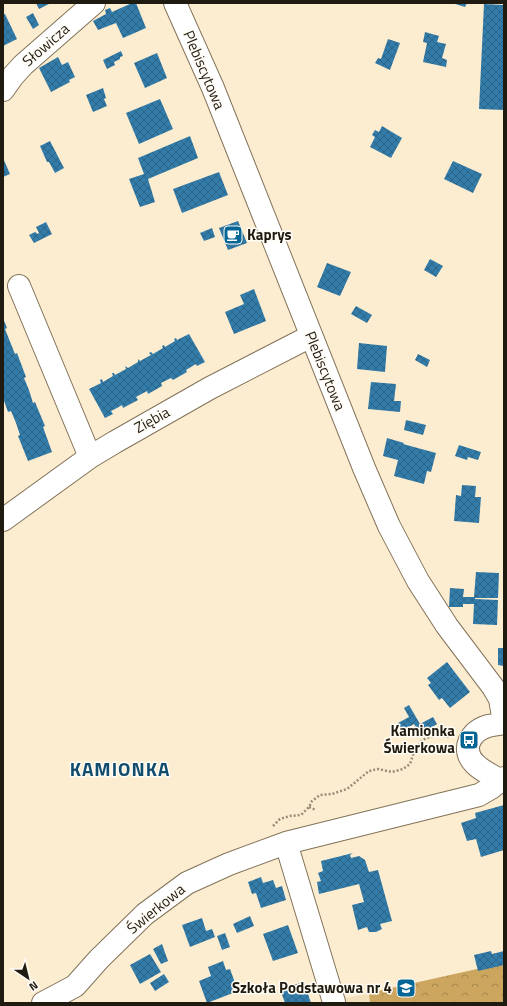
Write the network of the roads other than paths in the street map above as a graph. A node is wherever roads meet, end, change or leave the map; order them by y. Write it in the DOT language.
graph roads {
  1 [pos="94,3"];
  2 [pos="175,3"];
  3 [pos="3,90"];
  4 [pos="19,286"];
  5 [pos="311,336"];
  6 [pos="90,457"];
  7 [pos="3,520"];
  8 [pos="504,722"];
  9 [pos="503,779"];
  10 [pos="286,843"];
  11 [pos="77,995"];
  12 [pos="334,1002"];
  13 [pos="43,1003"];
  1 -- 3 [label="street, Słowicza"];
  2 -- 5 [label="street, Plebiscytowa"];
  4 -- 6 [label="street"];
  5 -- 6 [label="street, Ziębia"];
  5 -- 8 [label="street, Plebiscytowa"];
  6 -- 7 [label="street, Ziębia"];
  8 -- 9 [label="street"];
  9 -- 10 [label="street, Świerkowa"];
  10 -- 11 [label="street, Świerkowa"];
  10 -- 12 [label="street"];
  11 -- 13 [label="street, Świerkowa"];
}
